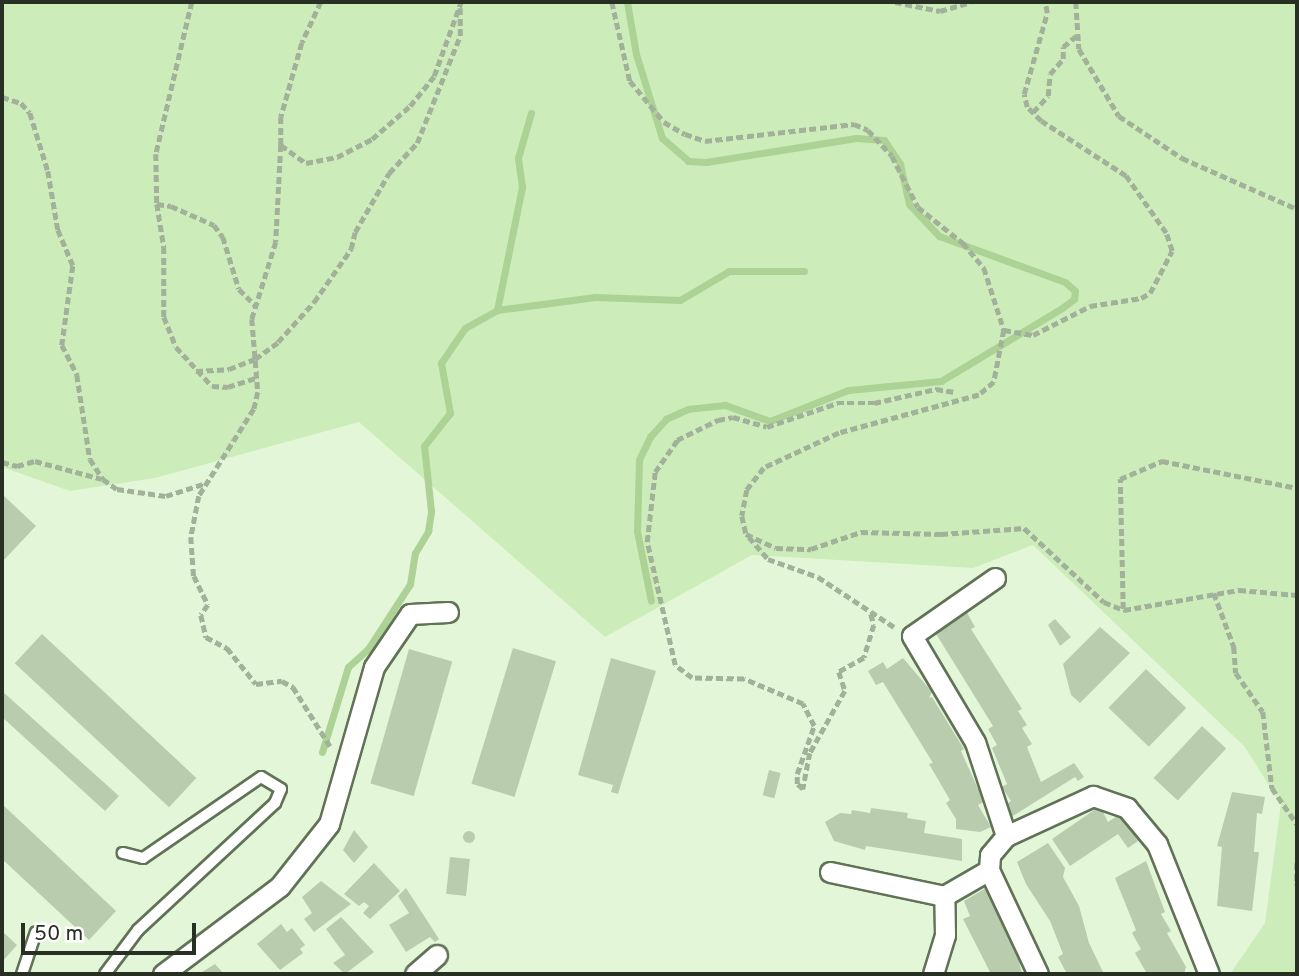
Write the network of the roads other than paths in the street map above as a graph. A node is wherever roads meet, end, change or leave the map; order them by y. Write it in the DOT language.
graph roads {
  1 [pos="995,578"];
  2 [pos="448,612"];
  3 [pos="1006,836"];
  4 [pos="124,853"];
  5 [pos="989,870"];
  6 [pos="830,872"];
  7 [pos="944,896"];
  8 [pos="36,932"];
  9 [pos="437,955"];
  10 [pos="22,974"];
  11 [pos="105,974"];
  12 [pos="163,974"];
  13 [pos="415,974"];
  14 [pos="933,974"];
  15 [pos="1038,974"];
  16 [pos="1209,974"];
  1 -- 3 [label="street"];
  2 -- 12 [label="street"];
  3 -- 5 [label="street"];
  3 -- 16 [label="street"];
  4 -- 11 [label="lane"];
  5 -- 7 [label="street"];
  5 -- 15 [label="street"];
  6 -- 7 [label="street"];
  7 -- 14 [label="street"];
  8 -- 10 [label="lane"];
  9 -- 13 [label="street"];
}
